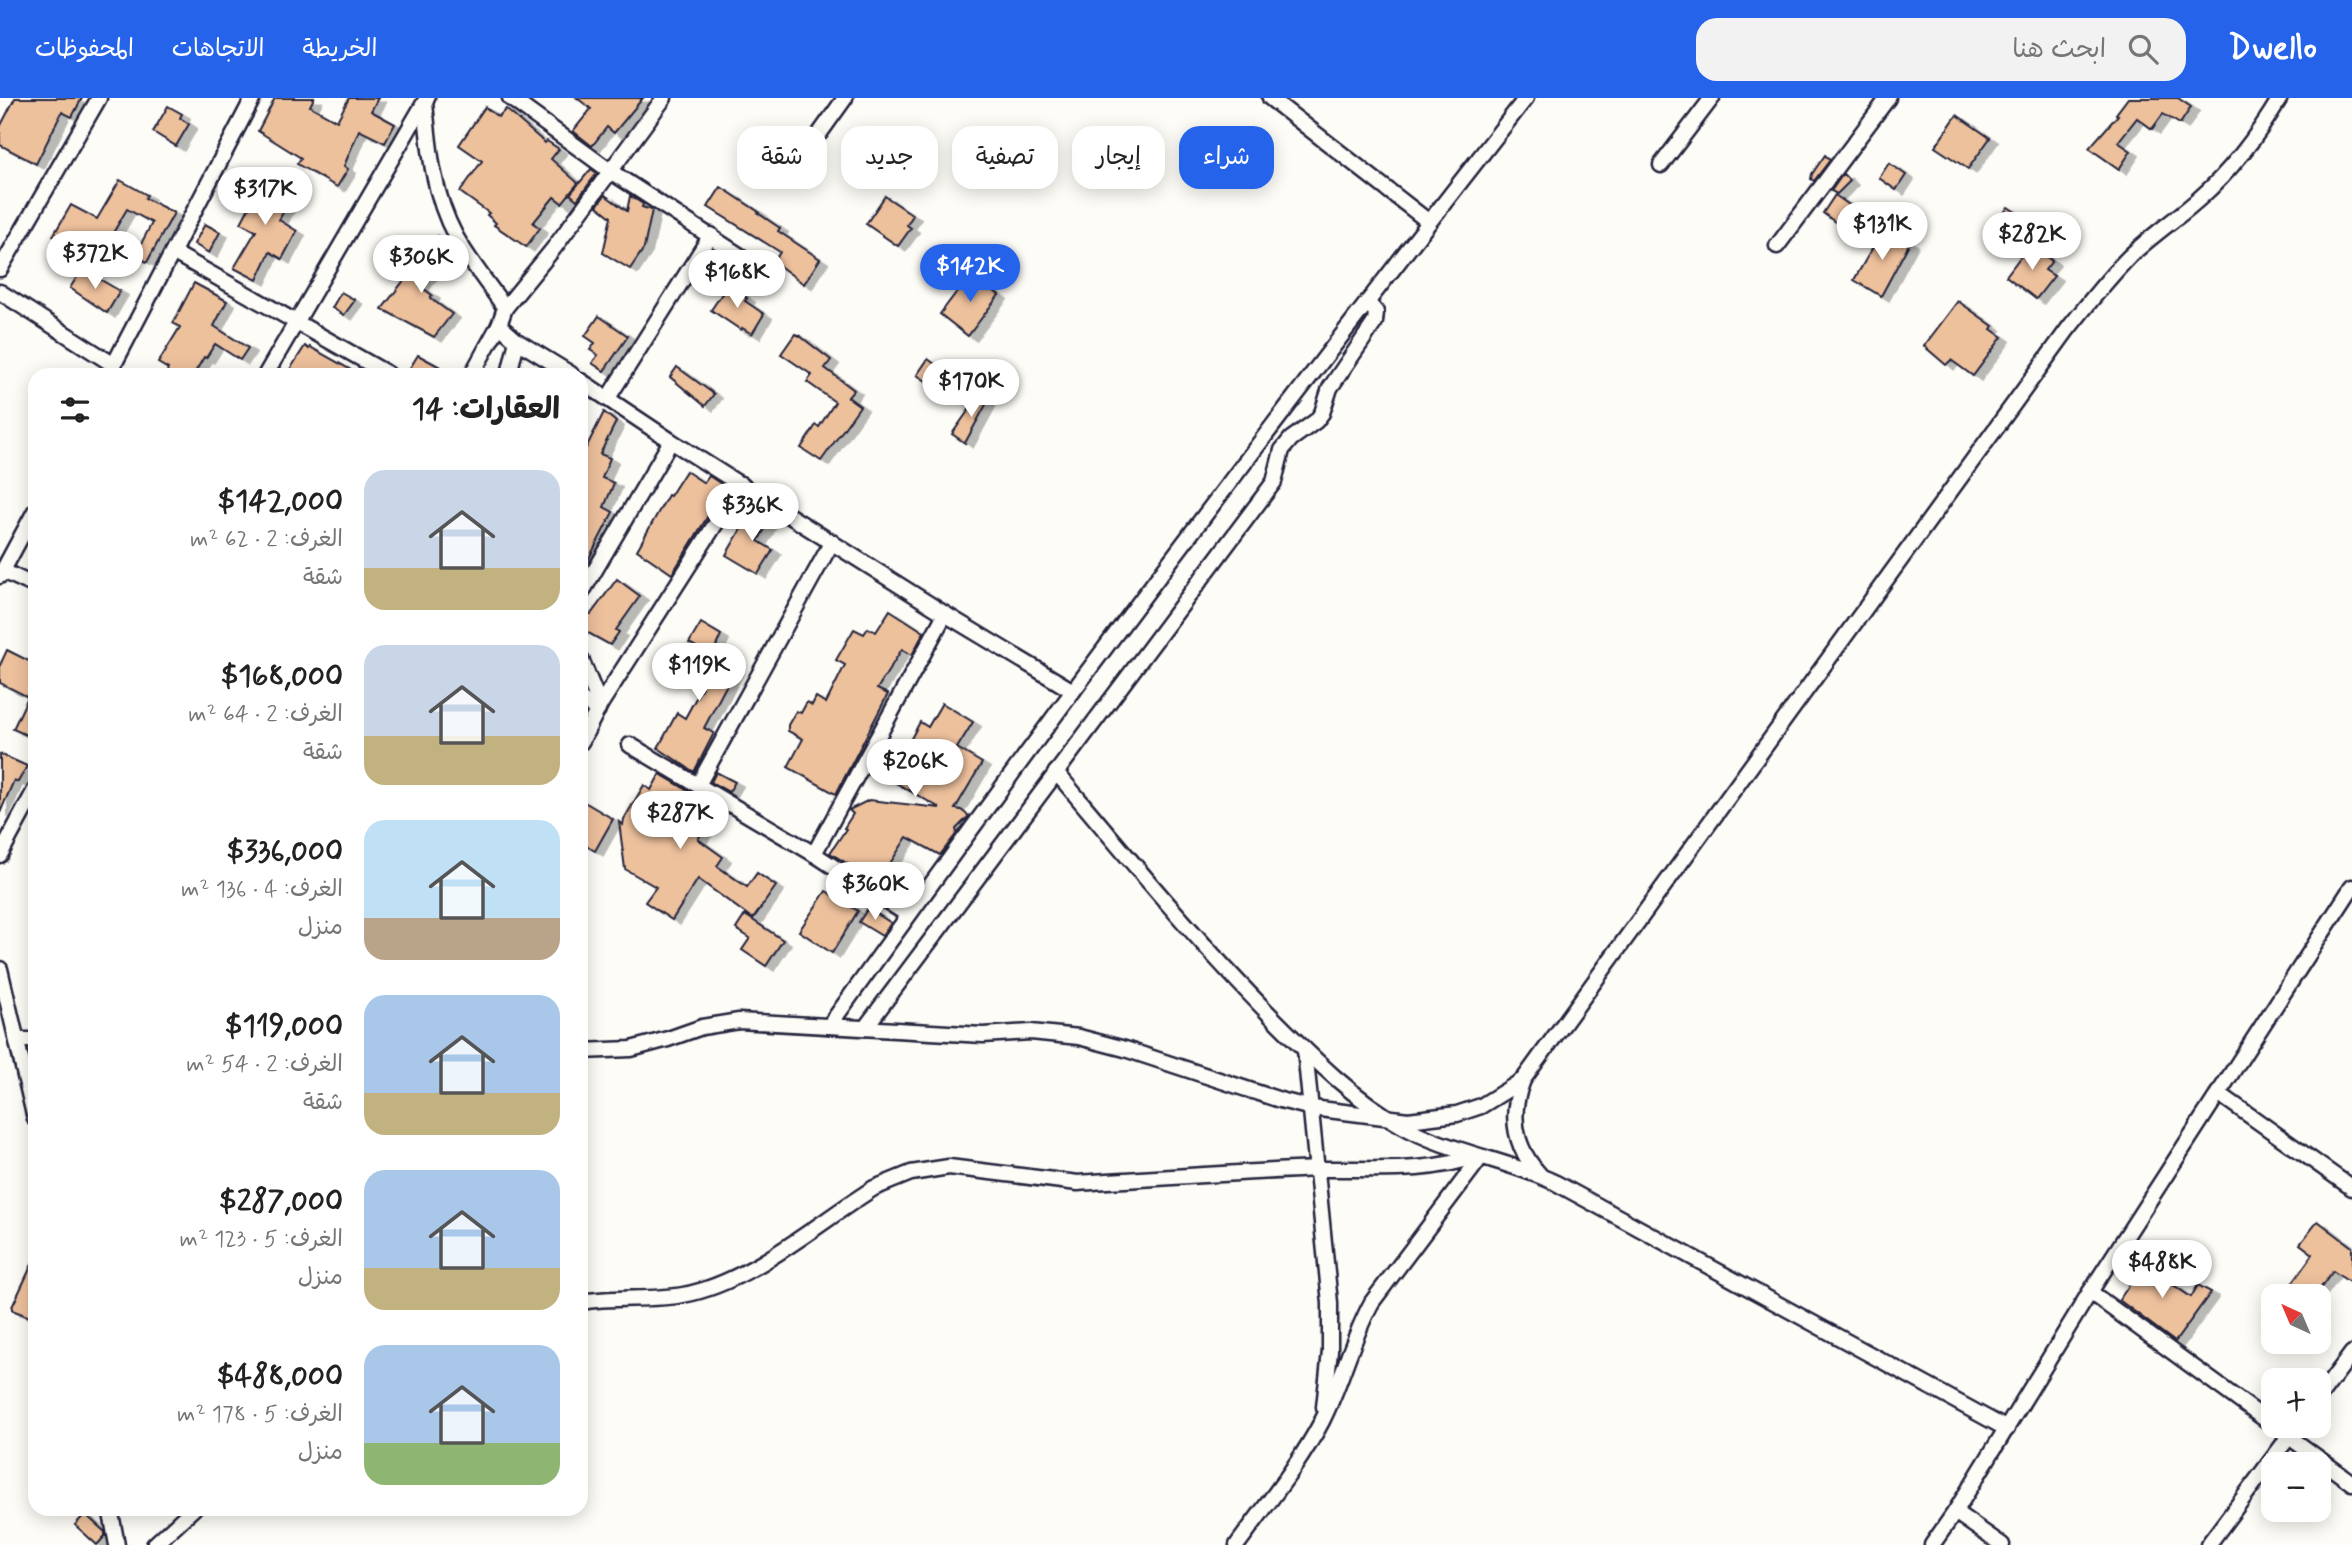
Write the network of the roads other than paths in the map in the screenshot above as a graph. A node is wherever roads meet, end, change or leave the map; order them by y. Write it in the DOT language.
graph roads {
  1 [pos="99,98"];
  2 [pos="253,98"];
  3 [pos="510,98"];
  4 [pos="664,98"];
  5 [pos="845,98"];
  6 [pos="1270,98"];
  7 [pos="1526,98"];
  8 [pos="1712,98"];
  9 [pos="1888,98"];
  10 [pos="2280,98"];
  11 [pos="426,100"];
  12 [pos="825,126"];
  13 [pos="1661,165"];
  14 [pos="610,171"];
  15 [pos="1429,222"];
  16 [pos="711,236"];
  17 [pos="1777,246"];
  18 [pos="174,253"];
  19 [pos="0,269"];
  20 [pos="765,272"];
  21 [pos="0,292"];
  22 [pos="1367,302"];
  23 [pos="505,308"];
  24 [pos="296,321"];
  25 [pos="499,325"];
  26 [pos="517,341"];
  27 [pos="109,368"];
  28 [pos="113,368"];
  29 [pos="269,368"];
  30 [pos="378,368"];
  31 [pos="475,368"];
  32 [pos="510,368"];
  33 [pos="561,368"];
  34 [pos="588,385"];
  35 [pos="608,398"];
  36 [pos="671,441"];
  37 [pos="741,484"];
  38 [pos="28,524"];
  39 [pos="832,542"];
  40 [pos="1,573"];
  41 [pos="588,582"];
  42 [pos="28,583"];
  43 [pos="945,614"];
  44 [pos="588,678"];
  45 [pos="1073,691"];
  46 [pos="588,703"];
  47 [pos="599,708"];
  48 [pos="588,729"];
  49 [pos="630,745"];
  50 [pos="1056,772"];
  51 [pos="698,785"];
  52 [pos="28,806"];
  53 [pos="814,854"];
  54 [pos="0,855"];
  55 [pos="2352,887"];
  56 [pos="908,915"];
  57 [pos="0,969"];
  58 [pos="828,1026"];
  59 [pos="865,1028"];
  60 [pos="17,1040"];
  61 [pos="28,1040"];
  62 [pos="1305,1050"];
  63 [pos="588,1051"];
  64 [pos="1523,1080"];
  65 [pos="28,1088"];
  66 [pos="2218,1093"];
  67 [pos="1312,1108"];
  68 [pos="1387,1117"];
  69 [pos="1478,1156"];
  70 [pos="1317,1169"];
  71 [pos="1540,1175"];
  72 [pos="2352,1188"];
  73 [pos="2090,1292"];
  74 [pos="588,1302"];
  75 [pos="2352,1353"];
  76 [pos="2331,1381"];
  77 [pos="2261,1417"];
  78 [pos="1322,1422"];
  79 [pos="2007,1429"];
  80 [pos="2288,1438"];
  81 [pos="2300,1438"];
  82 [pos="2352,1483"];
  83 [pos="1955,1512"];
  84 [pos="112,1516"];
  85 [pos="185,1516"];
  86 [pos="117,1545"];
  87 [pos="154,1545"];
  88 [pos="1237,1545"];
  89 [pos="1932,1545"];
  90 [pos="2002,1545"];
  91 [pos="2208,1545"];
  1 -- 19 [label="street"];
  2 -- 18 [label="street"];
  3 -- 14 [label="street"];
  4 -- 14 [label="street"];
  5 -- 12 [label="street"];
  6 -- 15 [label="street"];
  7 -- 15 [label="street"];
  8 -- 13 [label="street"];
  9 -- 17 [label="street"];
  10 -- 64 [label="street"];
  11 -- 23 [label="street"];
  11 -- 24 [label="street"];
  14 -- 16 [label="street"];
  14 -- 23 [label="street"];
  15 -- 22 [label="street"];
  16 -- 20 [label="street"];
  16 -- 35 [label="street"];
  18 -- 24 [label="street"];
  18 -- 28 [label="street"];
  21 -- 27 [label="street"];
  22 -- 45 [label="street"];
  22 -- 50 [label="street"];
  23 -- 25 [label="street"];
  24 -- 29 [label="street"];
  24 -- 30 [label="street"];
  25 -- 26 [label="street"];
  25 -- 31 [label="street"];
  26 -- 32 [label="street"];
  26 -- 33 [label="street"];
  34 -- 35 [label="street"];
  35 -- 36 [label="street"];
  36 -- 37 [label="street"];
  36 -- 41 [label="street"];
  37 -- 39 [label="street"];
  37 -- 47 [label="street"];
  38 -- 40 [label="street"];
  39 -- 43 [label="street"];
  39 -- 51 [label="street"];
  40 -- 42 [label="street"];
  43 -- 45 [label="street"];
  43 -- 53 [label="street"];
  44 -- 47 [label="street"];
  45 -- 56 [label="street"];
  46 -- 47 [label="street"];
  47 -- 48 [label="street"];
  49 -- 51 [label="street"];
  50 -- 59 [label="street"];
  50 -- 62 [label="street"];
  51 -- 53 [label="street"];
  52 -- 54 [label="street"];
  53 -- 56 [label="street"];
  55 -- 66 [label="street"];
  56 -- 58 [label="street"];
  57 -- 60 [label="street"];
  58 -- 59 [label="street"];
  58 -- 63 [label="street"];
  59 -- 67 [label="street"];
  60 -- 61 [label="street"];
  60 -- 65 [label="street"];
  62 -- 67 [label="street"];
  62 -- 68 [label="street"];
  64 -- 68 [label="street"];
  64 -- 71 [label="street"];
  66 -- 72 [label="street"];
  66 -- 73 [label="street"];
  67 -- 68 [label="street"];
  67 -- 70 [label="street"];
  68 -- 69 [label="street"];
  69 -- 70 [label="street"];
  69 -- 71 [label="street"];
  69 -- 78 [label="street"];
  70 -- 74 [label="street"];
  70 -- 78 [label="street"];
  71 -- 79 [label="street"];
  73 -- 77 [label="street"];
  73 -- 79 [label="street"];
  75 -- 76 [label="street"];
  78 -- 88 [label="street"];
  79 -- 83 [label="street"];
  80 -- 91 [label="street"];
  81 -- 82 [label="street"];
  83 -- 89 [label="street"];
  83 -- 90 [label="street"];
  84 -- 86 [label="street"];
  85 -- 87 [label="street"];
}
